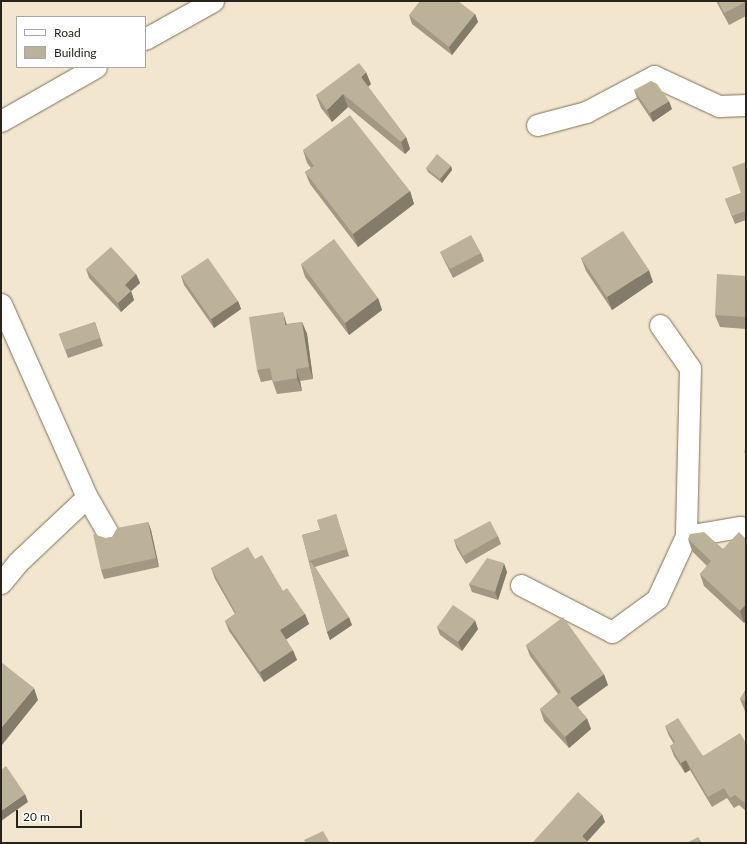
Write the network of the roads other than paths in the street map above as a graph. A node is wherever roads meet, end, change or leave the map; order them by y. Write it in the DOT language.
graph roads {
  1 [pos="212,1"];
  2 [pos="146,38"];
  3 [pos="94,68"];
  4 [pos="746,105"];
  5 [pos="1,121"];
  6 [pos="537,125"];
  7 [pos="1,304"];
  8 [pos="660,325"];
  9 [pos="87,497"];
  10 [pos="746,532"];
  11 [pos="109,535"];
  12 [pos="686,536"];
  13 [pos="1,583"];
  14 [pos="521,585"];
  1 -- 2 [label="street"];
  3 -- 5 [label="street"];
  4 -- 6 [label="street"];
  7 -- 9 [label="street"];
  8 -- 12 [label="street"];
  9 -- 11 [label="street"];
  9 -- 13 [label="street"];
  10 -- 12 [label="street"];
  12 -- 14 [label="street"];
}
